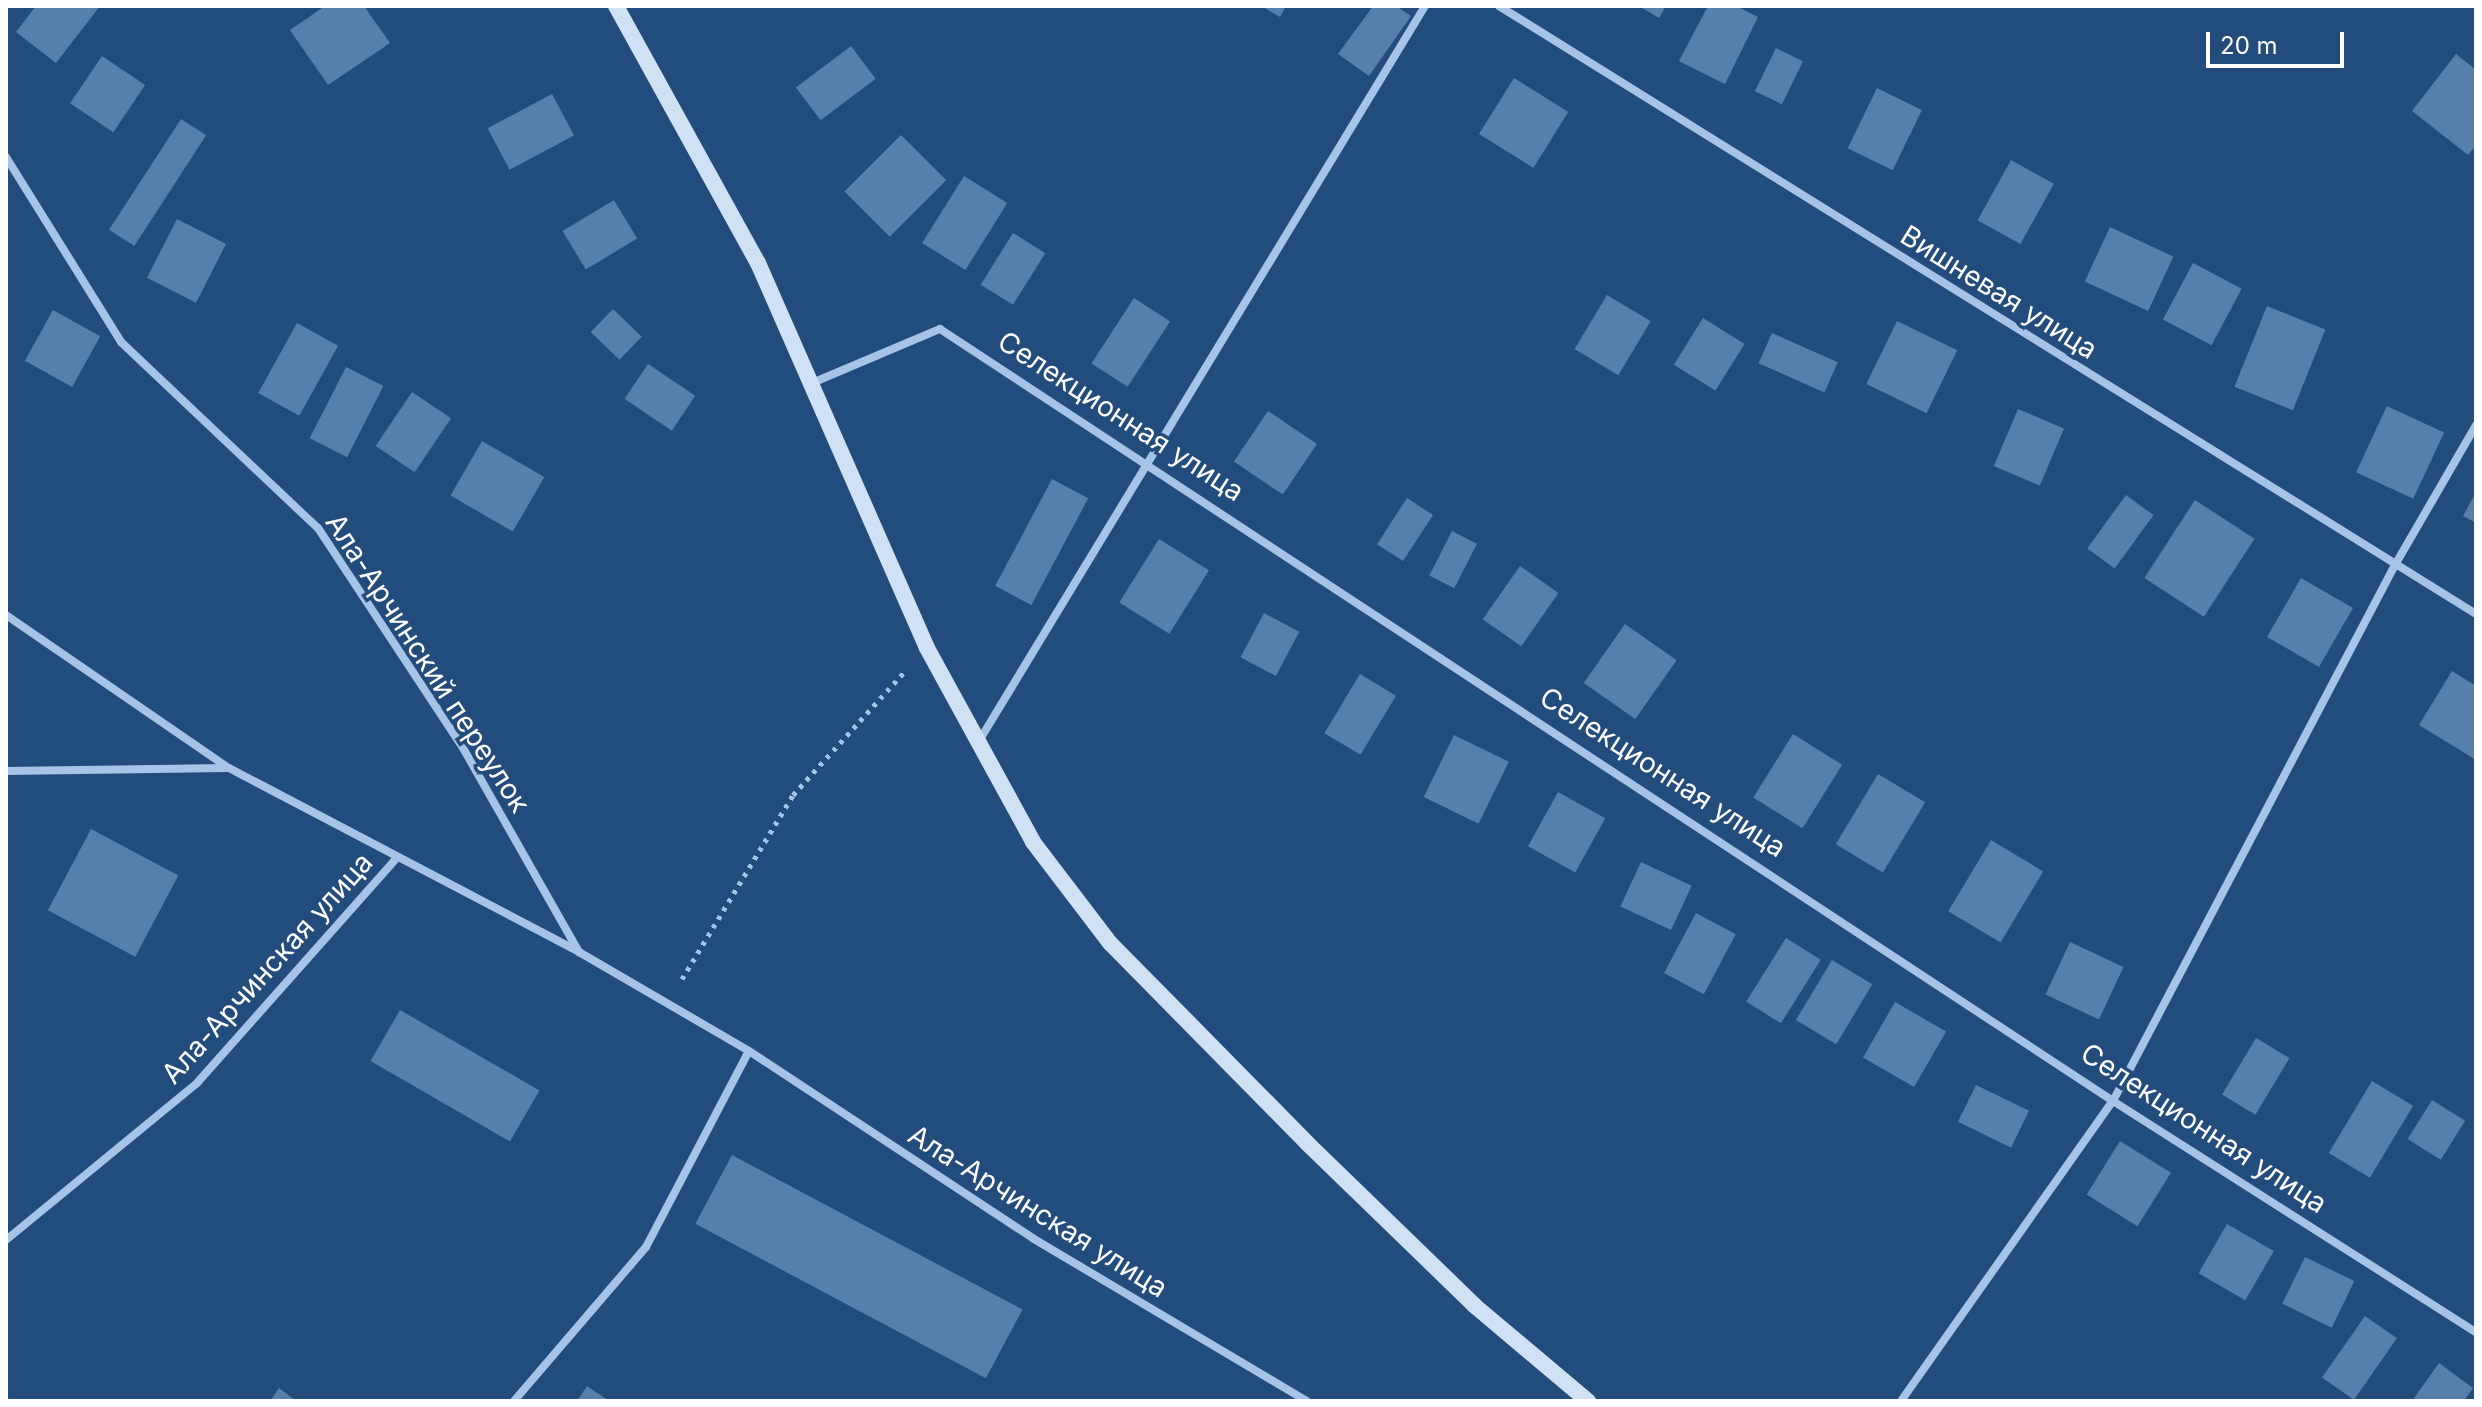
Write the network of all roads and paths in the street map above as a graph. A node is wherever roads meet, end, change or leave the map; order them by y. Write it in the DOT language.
graph roads {
  1 [pos="616,6"];
  2 [pos="1425,6"];
  3 [pos="1499,6"];
  4 [pos="6,157"];
  5 [pos="812,383"];
  6 [pos="2476,425"];
  7 [pos="1145,461"];
  8 [pos="2395,565"];
  9 [pos="2476,614"];
  10 [pos="6,615"];
  11 [pos="927,648"];
  12 [pos="977,744"];
  13 [pos="229,768"];
  14 [pos="6,771"];
  15 [pos="398,857"];
  16 [pos="579,952"];
  17 [pos="667,1004"];
  18 [pos="749,1051"];
  19 [pos="2113,1101"];
  20 [pos="6,1240"];
  21 [pos="2476,1332"];
  22 [pos="514,1401"];
  23 [pos="1307,1401"];
  24 [pos="1588,1401"];
  25 [pos="1901,1401"];
  1 -- 5 [label="street"];
  2 -- 7 [label="street"];
  3 -- 8 [label="street, Вишневая улица"];
  4 -- 16 [label="street, Ала-Арчинский переулок"];
  5 -- 7 [label="street, Селекционная улица"];
  5 -- 11 [label="street"];
  6 -- 8 [label="street"];
  7 -- 12 [label="street"];
  7 -- 19 [label="street, Селекционная улица"];
  8 -- 9 [label="street, Вишневая улица"];
  8 -- 19 [label="street"];
  10 -- 13 [label="street"];
  11 -- 12 [label="street"];
  11 -- 17 [label="path"];
  12 -- 24 [label="street"];
  13 -- 14 [label="street"];
  13 -- 15 [label="street"];
  15 -- 16 [label="street, Ала-Арчинская улица"];
  15 -- 20 [label="street, Ала-Арчинская улица"];
  16 -- 17 [label="street, Ала-Арчинская улица"];
  17 -- 18 [label="street, Ала-Арчинская улица"];
  18 -- 22 [label="street"];
  18 -- 23 [label="street, Ала-Арчинская улица"];
  19 -- 21 [label="street, Селекционная улица"];
  19 -- 25 [label="street"];
}
